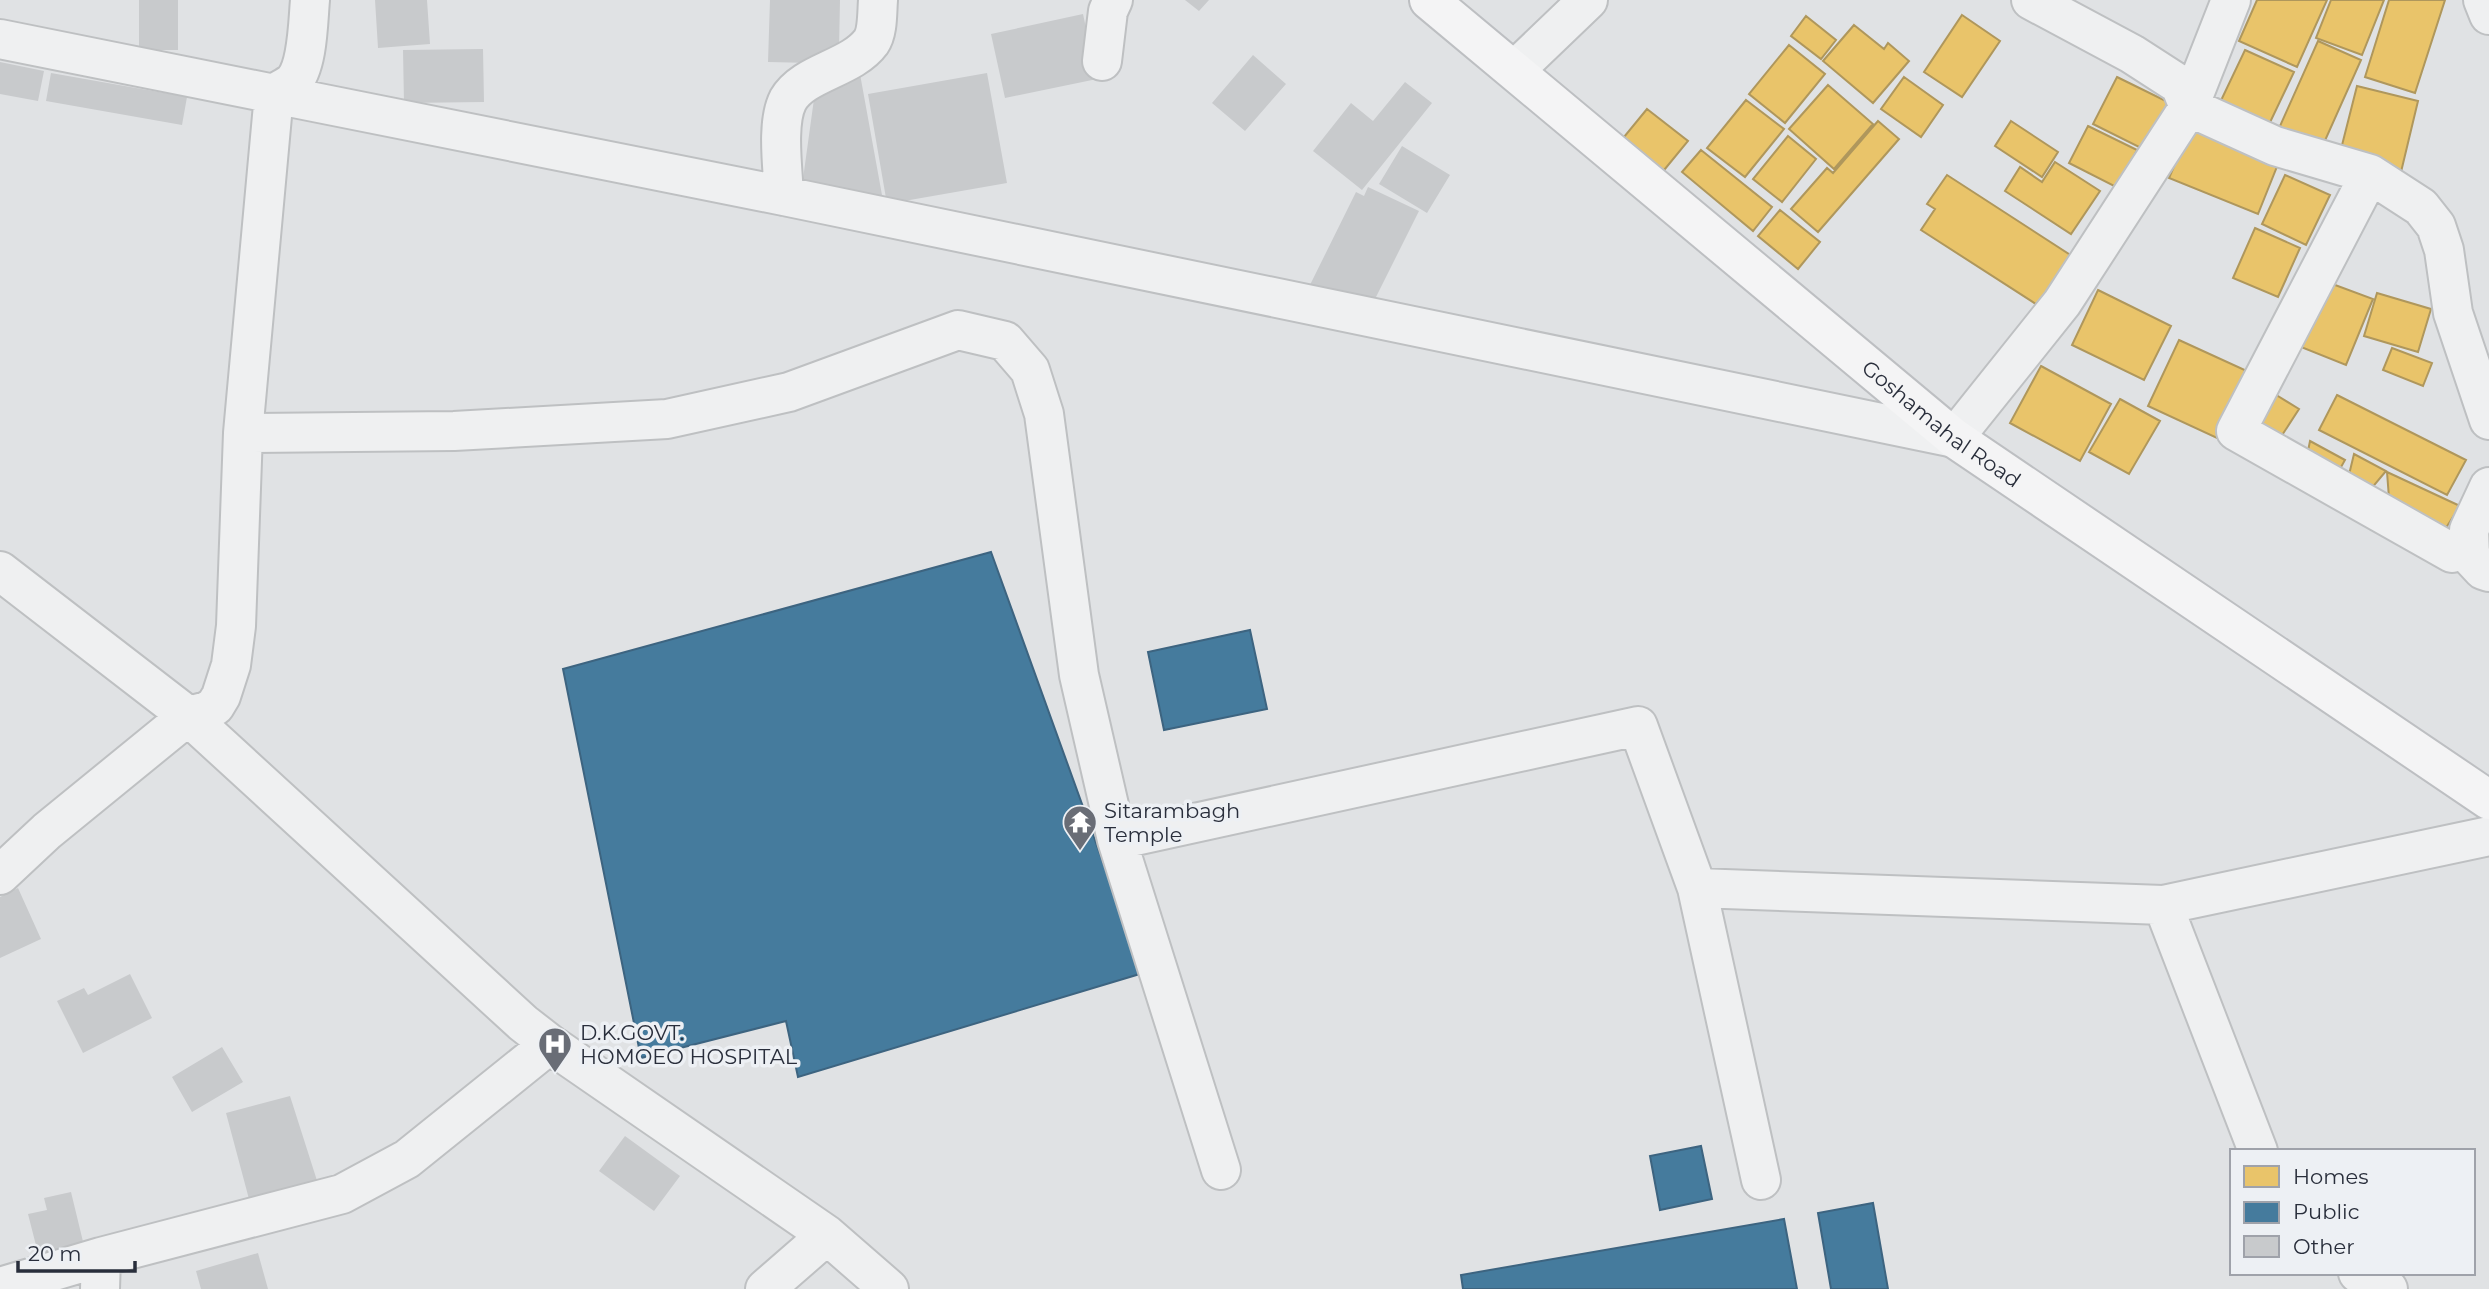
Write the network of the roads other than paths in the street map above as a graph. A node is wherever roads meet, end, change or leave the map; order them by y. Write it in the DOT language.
graph roads {
  1 [pos="310,0"];
  2 [pos="878,0"];
  3 [pos="1113,0"];
  4 [pos="1429,0"];
  5 [pos="1588,0"];
  6 [pos="2031,0"];
  7 [pos="2231,0"];
  8 [pos="2483,0"];
  9 [pos="2489,15"];
  10 [pos="0,38"];
  11 [pos="1102,61"];
  12 [pos="1515,70"];
  13 [pos="274,94"];
  14 [pos="2189,107"];
  15 [pos="2370,174"];
  16 [pos="784,196"];
  17 [pos="2489,420"];
  18 [pos="243,433"];
  19 [pos="1954,438"];
  20 [pos="2489,487"];
  21 [pos="2452,553"];
  22 [pos="0,571"];
  23 [pos="2489,572"];
  24 [pos="188,716"];
  25 [pos="2489,800"];
  26 [pos="47,831"];
  27 [pos="0,835"];
  28 [pos="2489,836"];
  29 [pos="1117,840"];
  30 [pos="0,875"];
  31 [pos="1697,888"];
  32 [pos="2163,905"];
  33 [pos="550,1044"];
  34 [pos="2257,1149"];
  35 [pos="1221,1171"];
  36 [pos="1761,1180"];
  37 [pos="827,1235"];
  38 [pos="101,1273"];
  39 [pos="2362,1275"];
  40 [pos="0,1287"];
  41 [pos="765,1289"];
  42 [pos="889,1289"];
  43 [pos="2388,1289"];
  1 -- 13 [label="street"];
  2 -- 16 [label="street"];
  3 -- 11 [label="street"];
  4 -- 12 [label="main road, Goshamahal Road"];
  5 -- 12 [label="street"];
  6 -- 14 [label="street"];
  7 -- 14 [label="street"];
  8 -- 9 [label="street"];
  10 -- 13 [label="street"];
  12 -- 19 [label="main road, Goshamahal Road"];
  13 -- 16 [label="street"];
  13 -- 18 [label="street"];
  14 -- 15 [label="street"];
  14 -- 19 [label="street"];
  15 -- 17 [label="street"];
  15 -- 21 [label="street"];
  16 -- 19 [label="street"];
  18 -- 24 [label="street"];
  18 -- 29 [label="street"];
  19 -- 25 [label="main road, Goshamahal Road"];
  20 -- 23 [label="street"];
  22 -- 24 [label="street"];
  24 -- 26 [label="street"];
  24 -- 33 [label="street"];
  26 -- 27 [label="street"];
  26 -- 30 [label="street"];
  28 -- 32 [label="street"];
  29 -- 31 [label="street"];
  29 -- 35 [label="street"];
  31 -- 32 [label="street"];
  31 -- 36 [label="street"];
  32 -- 34 [label="street"];
  33 -- 37 [label="street"];
  33 -- 38 [label="street"];
  37 -- 41 [label="street"];
  37 -- 42 [label="street"];
  38 -- 40 [label="street"];
  39 -- 43 [label="street"];
}
